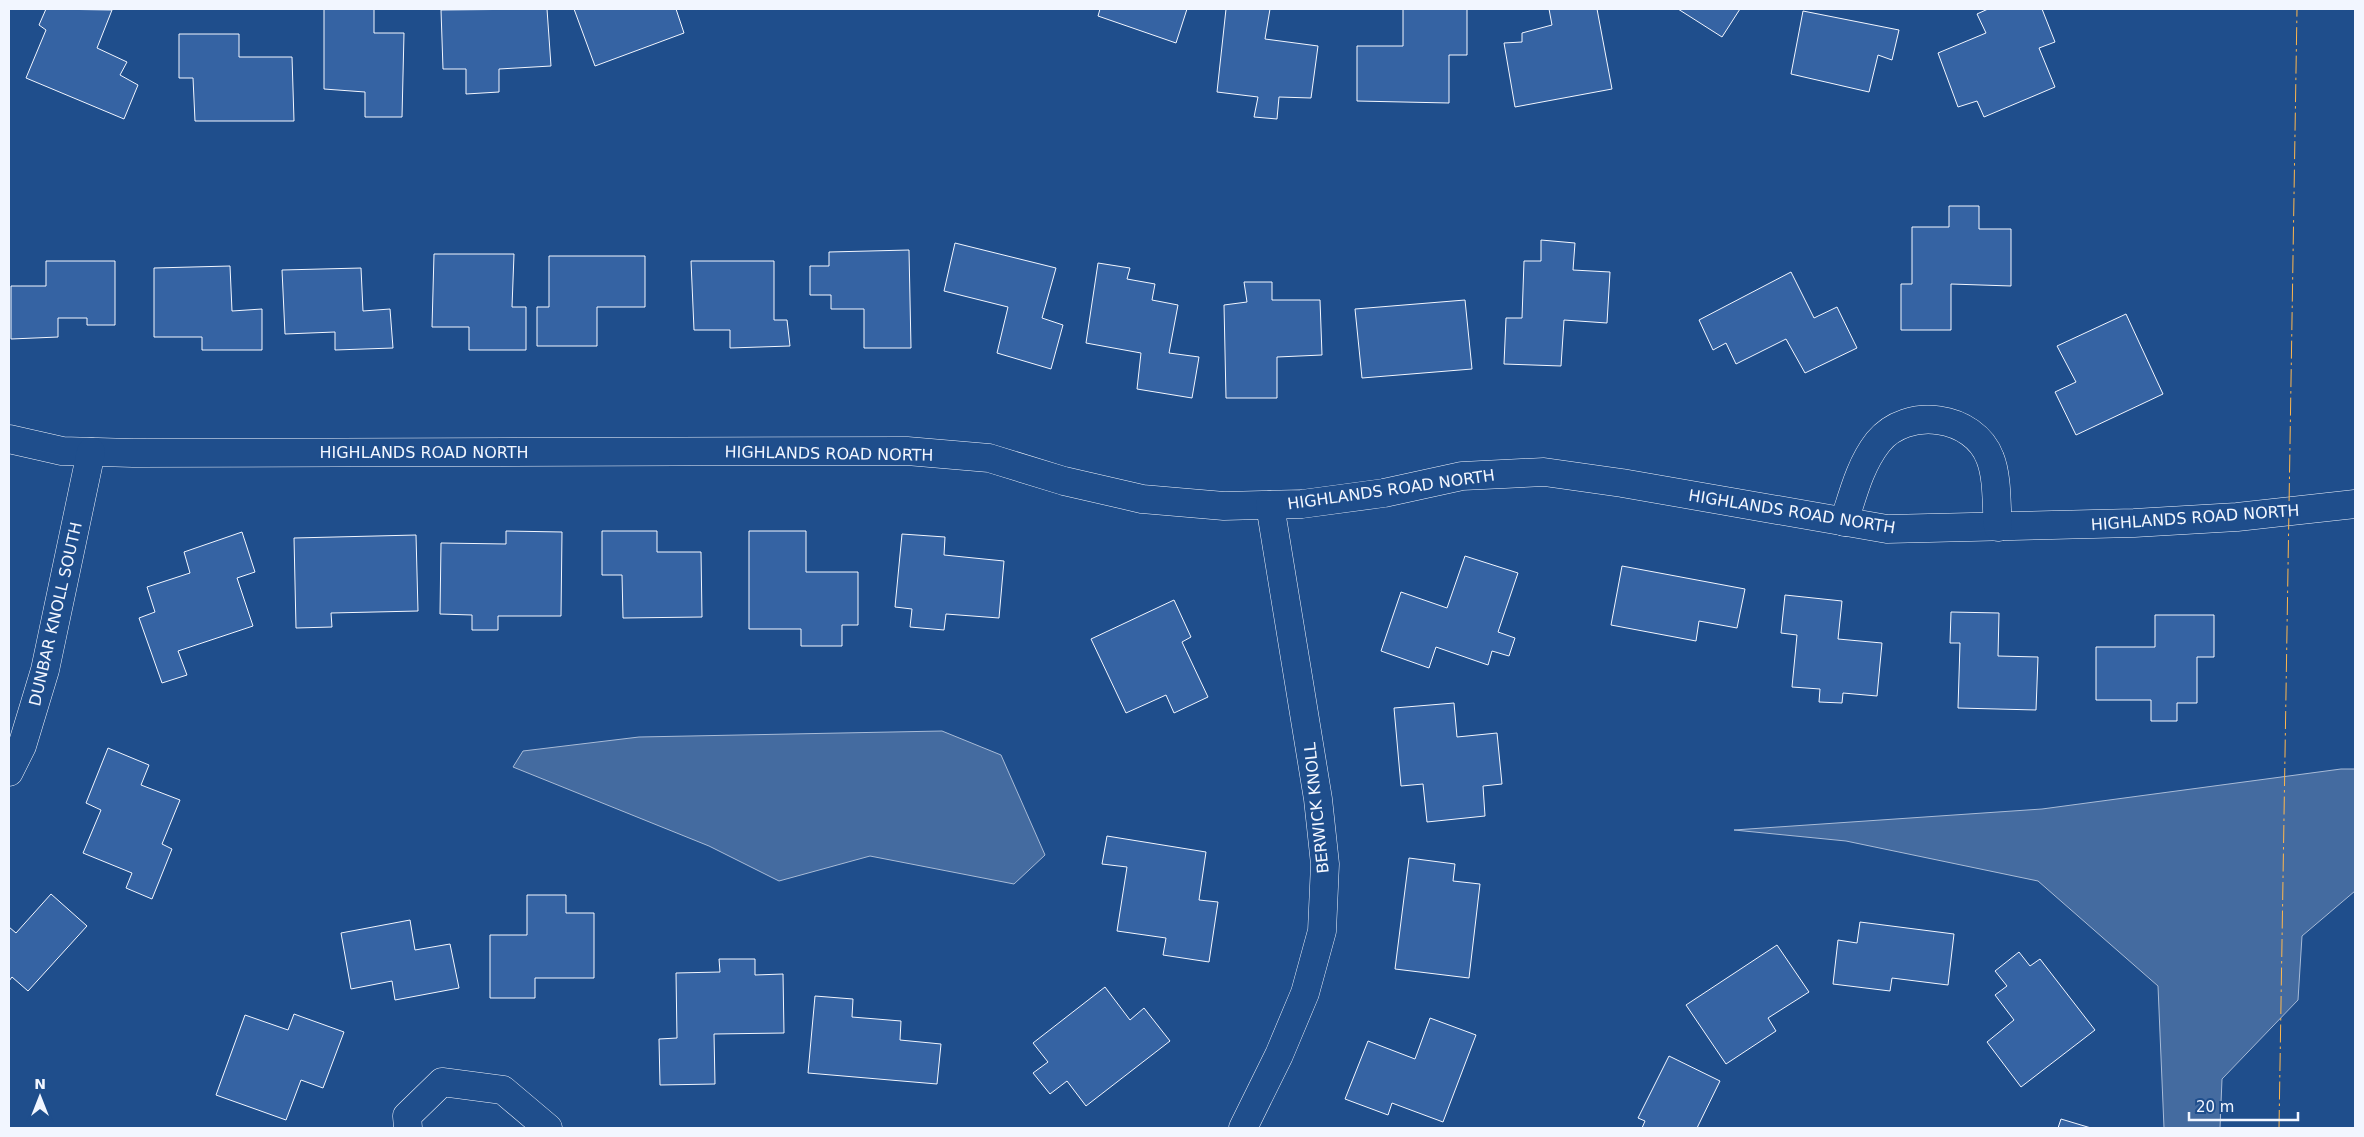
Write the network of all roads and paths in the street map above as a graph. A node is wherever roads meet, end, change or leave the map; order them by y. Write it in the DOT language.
graph roads {
  1 [pos="9,439"];
  2 [pos="91,452"];
  3 [pos="2355,504"];
  4 [pos="1270,505"];
  5 [pos="1844,522"];
  6 [pos="1998,527"];
  7 [pos="9,772"];
  8 [pos="408,1128"];
  9 [pos="548,1128"];
  10 [pos="1242,1128"];
  1 -- 2 [label="street, HIGHLANDS ROAD NORTH"];
  2 -- 4 [label="street, HIGHLANDS ROAD NORTH"];
  2 -- 7 [label="street, DUNBAR KNOLL SOUTH"];
  3 -- 6 [label="street, HIGHLANDS ROAD NORTH"];
  4 -- 5 [label="street, HIGHLANDS ROAD NORTH"];
  4 -- 10 [label="street, BERWICK KNOLL"];
  5 -- 6 [label="street, HIGHLANDS ROAD NORTH"];
  5 -- 6 [label="street"];
  8 -- 9 [label="street"];
}
